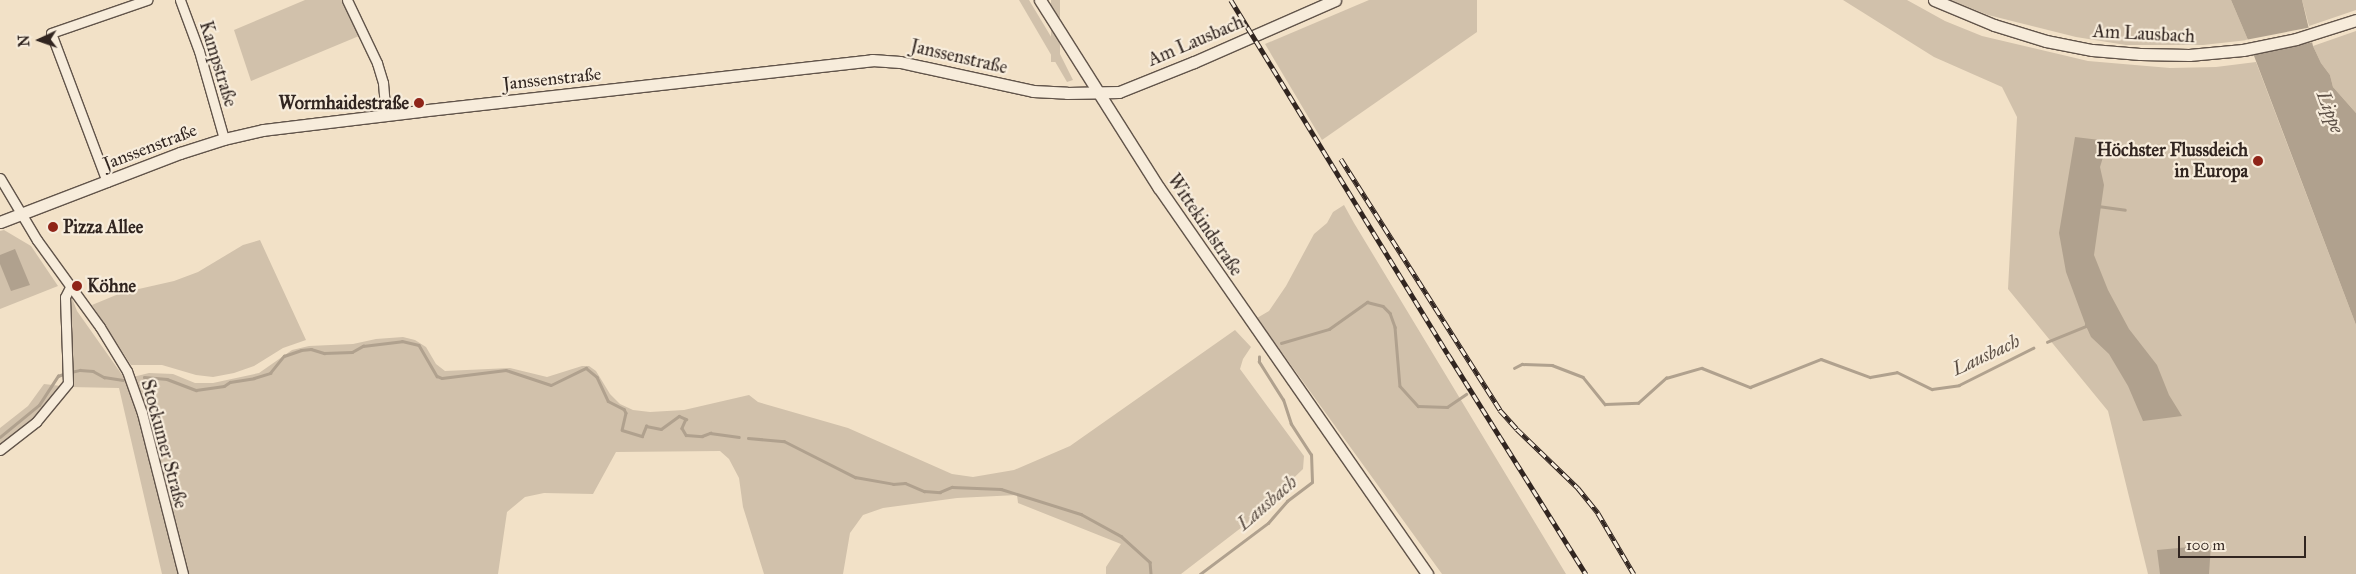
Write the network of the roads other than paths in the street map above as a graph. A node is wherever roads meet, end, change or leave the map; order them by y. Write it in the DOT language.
graph roads {
  1 [pos="147,0"];
  2 [pos="180,0"];
  3 [pos="347,0"];
  4 [pos="1040,0"];
  5 [pos="1335,0"];
  6 [pos="1934,0"];
  7 [pos="2356,20"];
  8 [pos="1097,93"];
  9 [pos="386,115"];
  10 [pos="224,139"];
  11 [pos="0,178"];
  12 [pos="107,182"];
  13 [pos="22,214"];
  14 [pos="0,222"];
  15 [pos="70,287"];
  16 [pos="0,450"];
  17 [pos="183,574"];
  18 [pos="1427,574"];
  1 -- 12 [label="street"];
  2 -- 10 [label="street, Kampstraße"];
  3 -- 9 [label="street"];
  4 -- 8 [label="main road, Wittekindstraße"];
  5 -- 8 [label="main road, Am Lausbach"];
  6 -- 7 [label="main road, Am Lausbach"];
  8 -- 9 [label="main road, Janssenstraße"];
  8 -- 18 [label="main road, Wittekindstraße"];
  9 -- 10 [label="main road, Janssenstraße"];
  10 -- 12 [label="main road, Janssenstraße"];
  11 -- 13 [label="street, Stockumer Straße"];
  12 -- 13 [label="main road, Janssenstraße"];
  13 -- 14 [label="main road, Janssenstraße"];
  13 -- 15 [label="street, Stockumer Straße"];
  15 -- 16 [label="street"];
  15 -- 17 [label="street, Stockumer Straße"];
}
